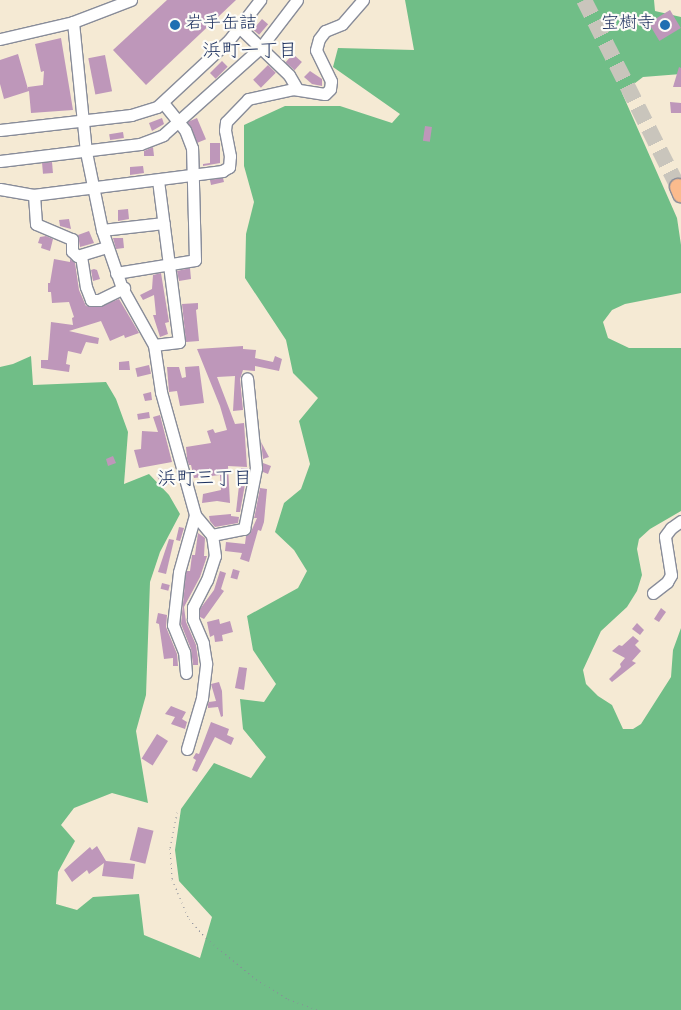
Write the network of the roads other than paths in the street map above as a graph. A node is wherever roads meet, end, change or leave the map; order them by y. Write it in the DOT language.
graph roads {
  1 [pos="260,0"];
  2 [pos="297,0"];
  3 [pos="363,0"];
  4 [pos="127,1"];
  5 [pos="73,22"];
  6 [pos="239,27"];
  7 [pos="0,39"];
  8 [pos="261,47"];
  9 [pos="297,89"];
  10 [pos="163,102"];
  11 [pos="82,121"];
  12 [pos="179,122"];
  13 [pos="0,130"];
  14 [pos="86,152"];
  15 [pos="0,161"];
  16 [pos="193,175"];
  17 [pos="158,180"];
  18 [pos="92,188"];
  19 [pos="0,189"];
  20 [pos="34,195"];
  21 [pos="164,223"];
  22 [pos="102,230"];
  23 [pos="107,247"];
  24 [pos="81,256"];
  25 [pos="168,265"];
  26 [pos="116,273"];
  27 [pos="124,288"];
  28 [pos="154,346"];
  29 [pos="247,378"];
  30 [pos="195,515"];
  31 [pos="681,521"];
  32 [pos="212,535"];
  33 [pos="653,593"];
  34 [pos="186,673"];
  35 [pos="187,749"];
  1 -- 6 [label="street"];
  2 -- 8 [label="street"];
  3 -- 9 [label="street"];
  4 -- 5 [label="street"];
  5 -- 7 [label="street"];
  5 -- 11 [label="street"];
  6 -- 8 [label="street"];
  6 -- 10 [label="street"];
  8 -- 9 [label="street"];
  8 -- 12 [label="street"];
  9 -- 16 [label="street"];
  10 -- 11 [label="street"];
  10 -- 12 [label="street"];
  11 -- 13 [label="street"];
  11 -- 14 [label="street"];
  12 -- 14 [label="street"];
  12 -- 16 [label="street"];
  14 -- 15 [label="street"];
  14 -- 18 [label="street"];
  16 -- 17 [label="street"];
  16 -- 25 [label="street"];
  17 -- 18 [label="street"];
  17 -- 21 [label="street"];
  18 -- 20 [label="street"];
  18 -- 22 [label="street"];
  19 -- 20 [label="street"];
  20 -- 24 [label="street"];
  21 -- 22 [label="street"];
  21 -- 25 [label="street"];
  22 -- 23 [label="street"];
  23 -- 24 [label="street"];
  23 -- 26 [label="street"];
  24 -- 27 [label="street"];
  25 -- 26 [label="street"];
  25 -- 28 [label="street"];
  26 -- 27 [label="street"];
  27 -- 28 [label="street"];
  28 -- 30 [label="street"];
  29 -- 32 [label="street"];
  30 -- 32 [label="street"];
  30 -- 34 [label="street"];
  31 -- 33 [label="street"];
  32 -- 35 [label="street"];
}
